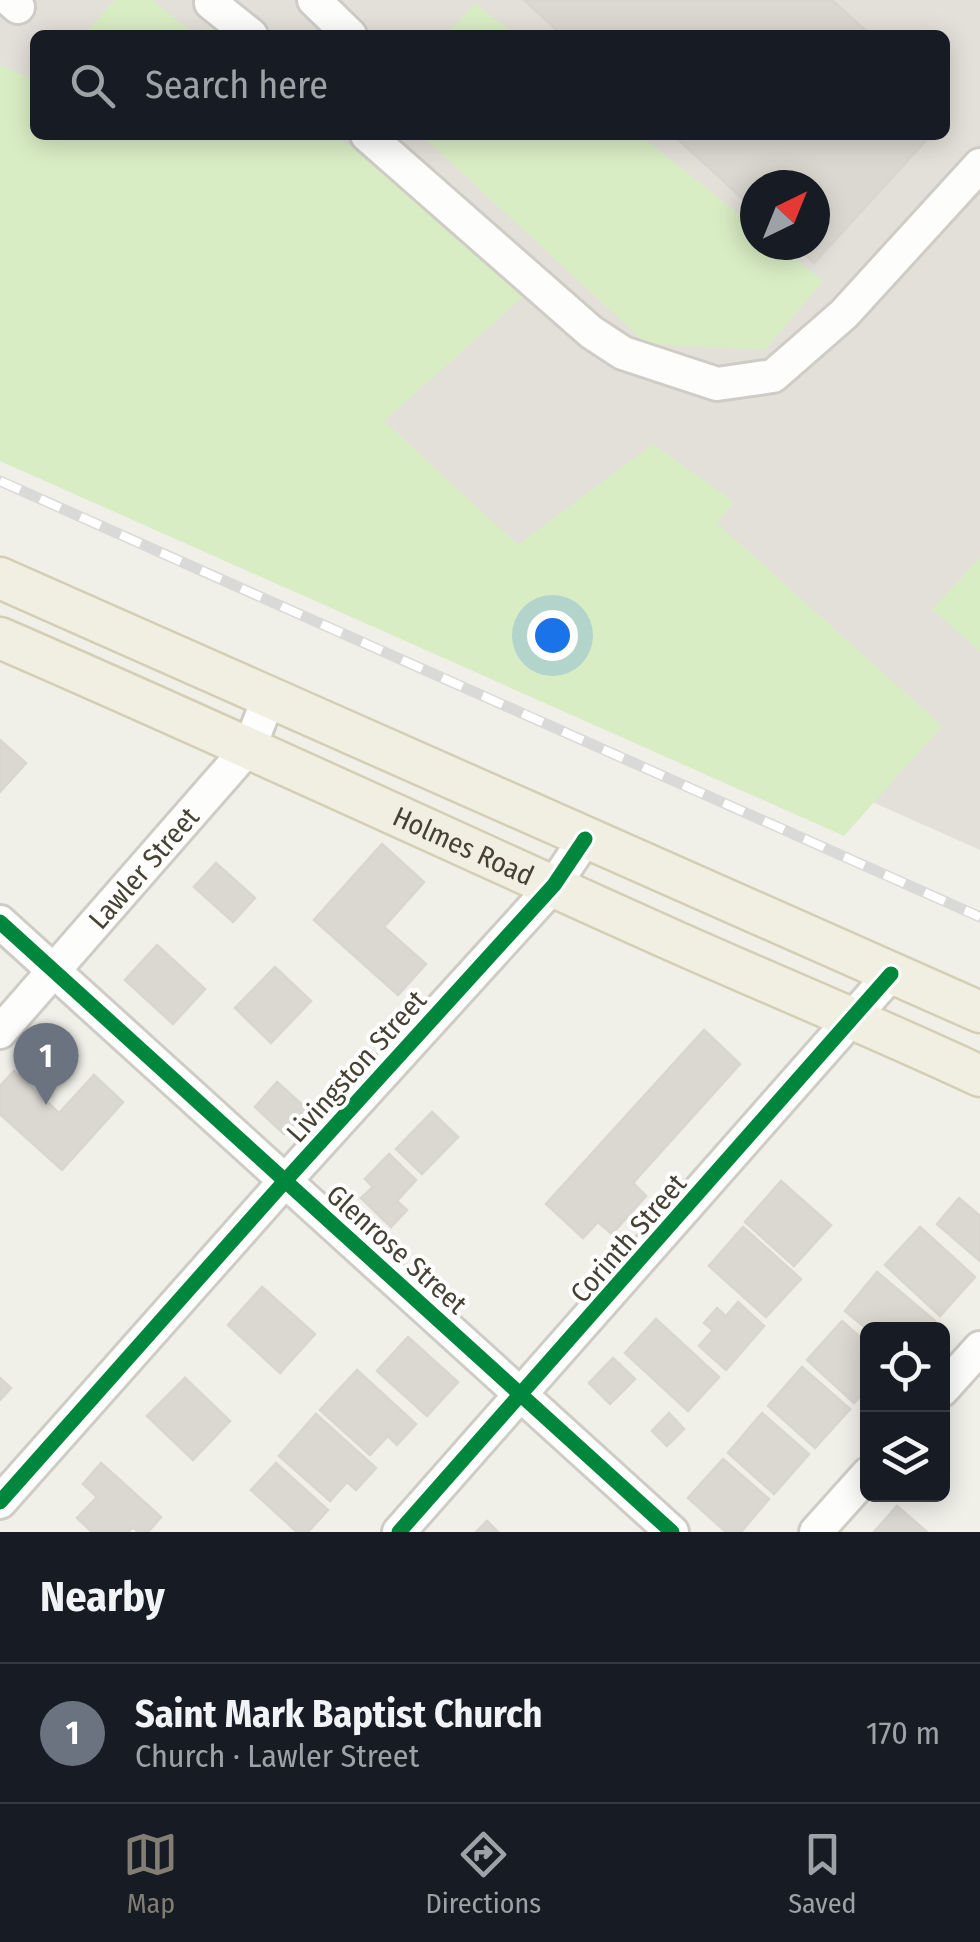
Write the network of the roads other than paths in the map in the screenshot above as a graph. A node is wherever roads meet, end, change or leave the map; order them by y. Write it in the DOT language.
graph roads {
  1 [pos="314,0"];
  2 [pos="211,3"];
  3 [pos="245,30"];
  4 [pos="345,30"];
  5 [pos="373,140"];
  6 [pos="980,165"];
  7 [pos="0,578"];
  8 [pos="0,638"];
  9 [pos="270,697"];
  10 [pos="250,746"];
  11 [pos="585,839"];
  12 [pos="554,885"];
  13 [pos="0,922"];
  14 [pos="54,971"];
  15 [pos="892,974"];
  16 [pos="980,1012"];
  17 [pos="856,1018"];
  18 [pos="0,1032"];
  19 [pos="980,1076"];
  20 [pos="285,1181"];
  21 [pos="980,1348"];
  22 [pos="950,1381"];
  23 [pos="522,1396"];
  24 [pos="860,1483"];
  25 [pos="0,1502"];
  26 [pos="399,1532"];
  27 [pos="672,1532"];
  28 [pos="816,1532"];
  1 -- 4 [label="street"];
  2 -- 3 [label="street"];
  5 -- 6 [label="street"];
  7 -- 9 [label="main road, Holmes Road"];
  8 -- 10 [label="main road, Holmes Road"];
  9 -- 10 [label="street, Lawler Street"];
  9 -- 11 [label="main road, Holmes Road"];
  10 -- 12 [label="main road, Holmes Road"];
  10 -- 14 [label="street, Lawler Street"];
  11 -- 12 [label="street, Livingston Street"];
  11 -- 15 [label="main road, Holmes Road"];
  12 -- 17 [label="main road, Holmes Road"];
  12 -- 20 [label="street, Livingston Street"];
  13 -- 14 [label="street, Glenrose Street"];
  14 -- 18 [label="street, Lawler Street"];
  14 -- 20 [label="street, Glenrose Street"];
  15 -- 16 [label="main road, Holmes Road"];
  15 -- 17 [label="street, Corinth Street"];
  17 -- 19 [label="main road, Holmes Road"];
  17 -- 23 [label="street, Corinth Street"];
  20 -- 23 [label="street, Glenrose Street"];
  20 -- 25 [label="street, Livingston Street"];
  21 -- 22 [label="street"];
  23 -- 26 [label="street, Corinth Street"];
  23 -- 27 [label="street, Glenrose Street"];
  24 -- 28 [label="street"];
}
